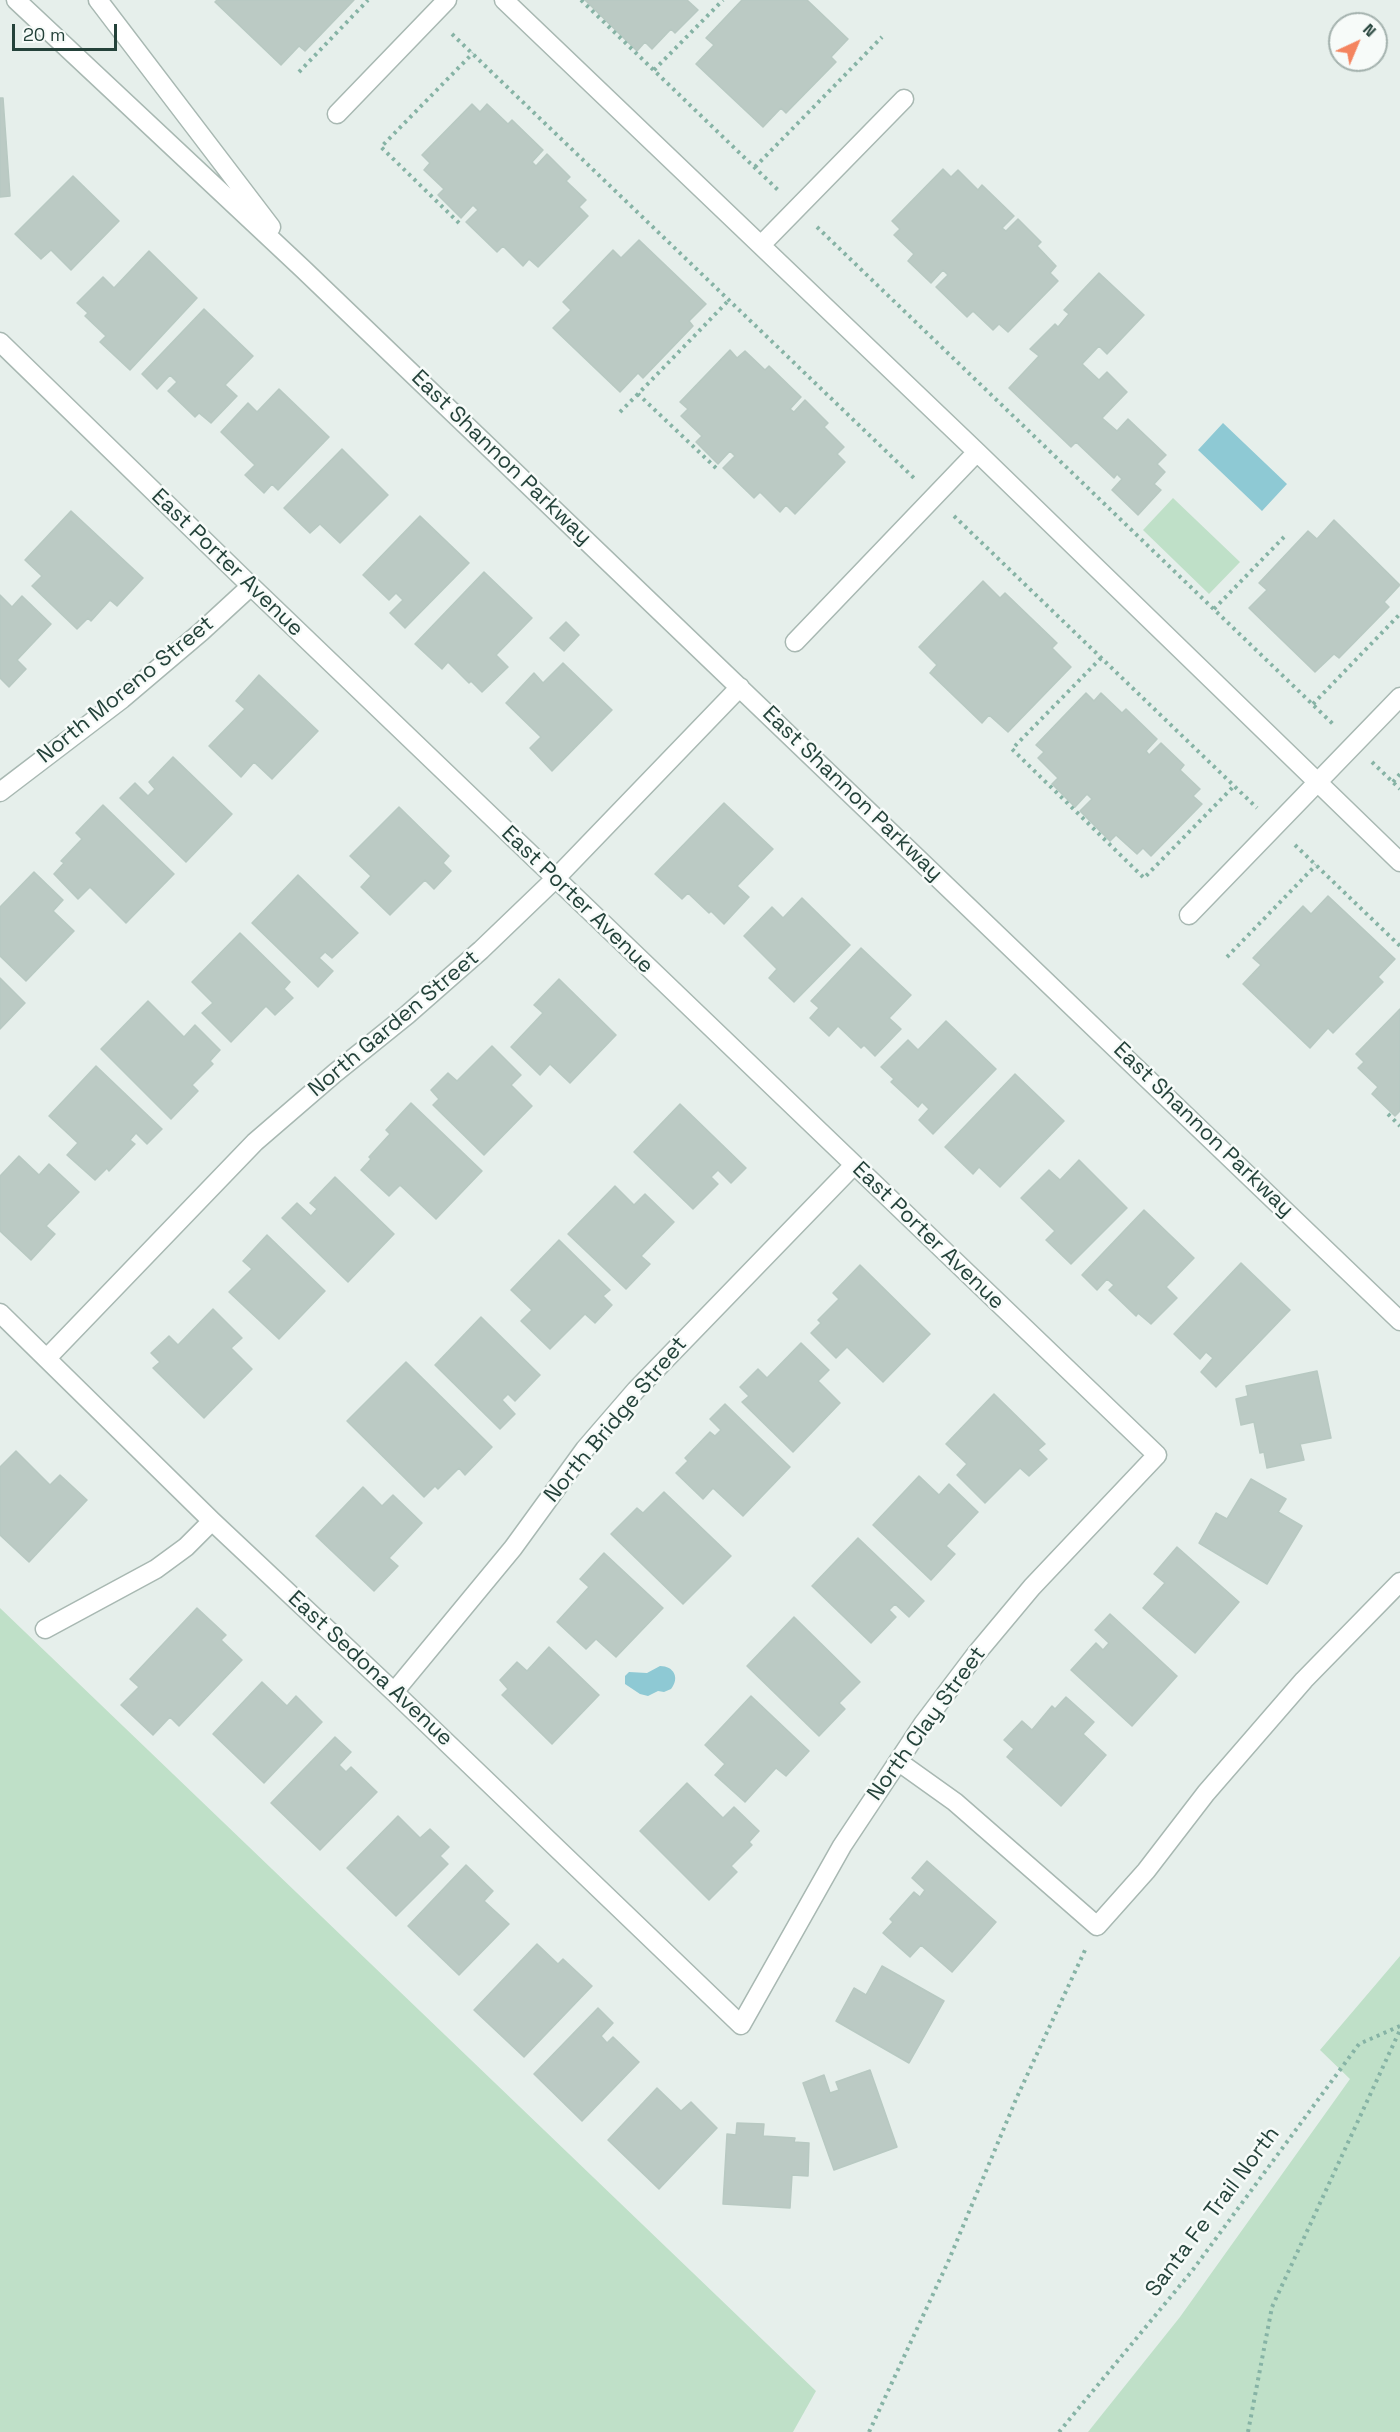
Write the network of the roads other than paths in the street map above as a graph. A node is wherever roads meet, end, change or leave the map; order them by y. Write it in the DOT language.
graph roads {
  1 [pos="16,0"];
  2 [pos="98,0"];
  3 [pos="447,0"];
  4 [pos="504,0"];
  5 [pos="904,99"];
  6 [pos="337,114"];
  7 [pos="761,245"];
  8 [pos="303,269"];
  9 [pos="0,342"];
  10 [pos="977,452"];
  11 [pos="251,586"];
  12 [pos="795,642"];
  13 [pos="740,687"];
  14 [pos="1400,697"];
  15 [pos="1318,783"];
  16 [pos="0,792"];
  17 [pos="1400,862"];
  18 [pos="555,879"];
  19 [pos="1189,915"];
  20 [pos="855,1165"];
  21 [pos="0,1313"];
  22 [pos="1400,1321"];
  23 [pos="46,1358"];
  24 [pos="1157,1455"];
  25 [pos="212,1521"];
  26 [pos="1400,1582"];
  27 [pos="45,1629"];
  28 [pos="394,1692"];
  29 [pos="899,1762"];
  30 [pos="741,2025"];
  1 -- 8 [label="street, East Shannon Parkway"];
  2 -- 8 [label="street, East Shannon Parkway"];
  3 -- 6 [label="street"];
  4 -- 7 [label="street"];
  5 -- 7 [label="street"];
  7 -- 10 [label="street"];
  8 -- 13 [label="street, East Shannon Parkway"];
  9 -- 11 [label="street, East Porter Avenue"];
  10 -- 12 [label="street"];
  10 -- 15 [label="street"];
  11 -- 16 [label="street, North Moreno Street"];
  11 -- 18 [label="street, East Porter Avenue"];
  13 -- 18 [label="street, North Garden Street"];
  13 -- 22 [label="street, East Shannon Parkway"];
  14 -- 15 [label="street"];
  15 -- 17 [label="street"];
  15 -- 19 [label="street"];
  18 -- 20 [label="street, East Porter Avenue"];
  18 -- 23 [label="street, North Garden Street"];
  20 -- 24 [label="street, East Porter Avenue"];
  20 -- 28 [label="street, North Bridge Street"];
  21 -- 23 [label="street, East Sedona Avenue"];
  23 -- 25 [label="street, East Sedona Avenue"];
  24 -- 29 [label="street, North Clay Street"];
  25 -- 27 [label="street"];
  25 -- 28 [label="street, East Sedona Avenue"];
  26 -- 29 [label="street"];
  28 -- 30 [label="street, East Sedona Avenue"];
  29 -- 30 [label="street, North Clay Street"];
}
